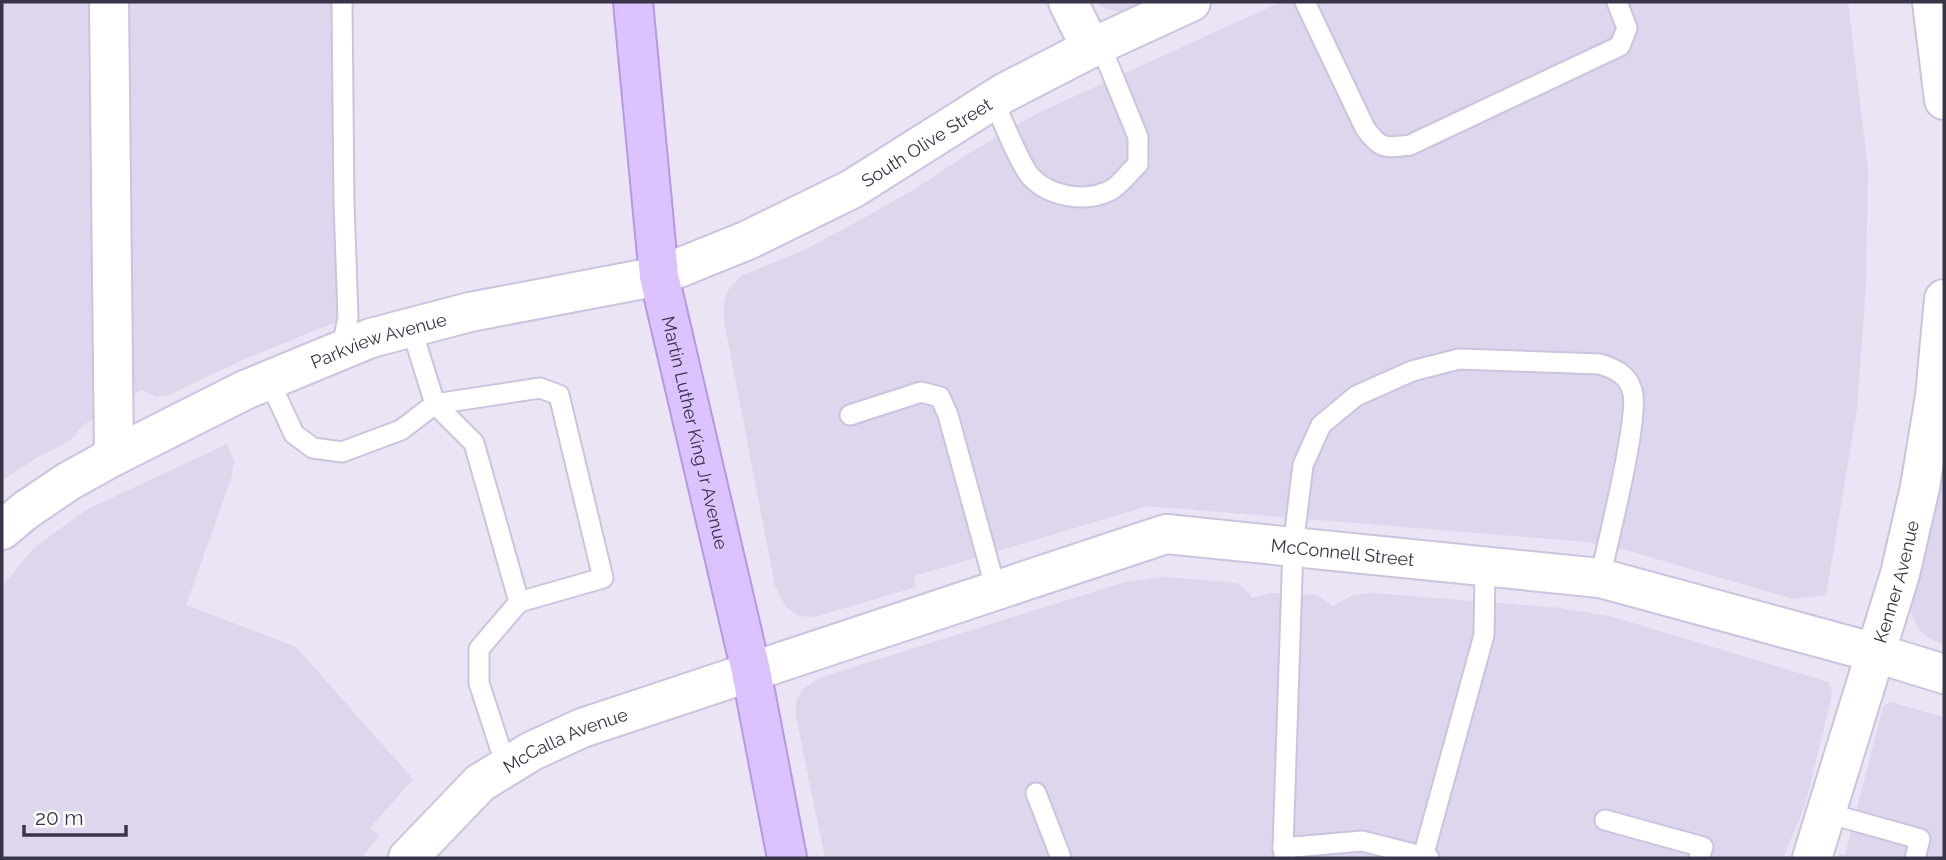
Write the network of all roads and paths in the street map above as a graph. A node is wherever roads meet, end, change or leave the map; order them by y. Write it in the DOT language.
graph roads {
  1 [pos="109,2"];
  2 [pos="342,2"];
  3 [pos="633,2"];
  4 [pos="1068,2"];
  5 [pos="1191,2"];
  6 [pos="1305,2"];
  7 [pos="1617,2"];
  8 [pos="1932,2"];
  9 [pos="1095,46"];
  10 [pos="993,99"];
  11 [pos="1944,100"];
  12 [pos="659,276"];
  13 [pos="1944,299"];
  14 [pos="411,327"];
  15 [pos="341,352"];
  16 [pos="269,380"];
  17 [pos="435,404"];
  18 [pos="850,415"];
  19 [pos="114,456"];
  20 [pos="2,530"];
  21 [pos="1293,547"];
  22 [pos="1485,567"];
  23 [pos="1600,578"];
  24 [pos="996,590"];
  25 [pos="519,602"];
  26 [pos="1876,653"];
  27 [pos="751,671"];
  28 [pos="1944,674"];
  29 [pos="506,766"];
  30 [pos="1036,793"];
  31 [pos="1827,813"];
  32 [pos="1605,820"];
  33 [pos="1284,853"];
  34 [pos="1426,857"];
  35 [pos="408,858"];
  36 [pos="787,858"];
  37 [pos="1061,858"];
  38 [pos="1699,858"];
  39 [pos="1812,858"];
  40 [pos="1915,858"];
  1 -- 19 [label="street"];
  2 -- 15 [label="lane"];
  3 -- 12 [label="main road, Martin Luther King Jr Avenue"];
  4 -- 9 [label="street"];
  5 -- 9 [label="street, South Olive Street"];
  6 -- 7 [label="lane"];
  8 -- 11 [label="street"];
  9 -- 10 [label="street, South Olive Street"];
  9 -- 10 [label="lane"];
  10 -- 12 [label="street, South Olive Street"];
  12 -- 14 [label="street, Parkview Avenue"];
  12 -- 27 [label="main road, Martin Luther King Jr Avenue"];
  13 -- 26 [label="street, Kenner Avenue"];
  14 -- 15 [label="street, Parkview Avenue"];
  14 -- 17 [label="lane"];
  15 -- 16 [label="street, Parkview Avenue"];
  16 -- 17 [label="lane"];
  16 -- 19 [label="street, Parkview Avenue"];
  17 -- 25 [label="lane"];
  17 -- 25 [label="lane"];
  18 -- 24 [label="lane"];
  19 -- 20 [label="street, Parkview Avenue"];
  21 -- 22 [label="street, McConnell Street"];
  21 -- 23 [label="lane"];
  21 -- 24 [label="street, McConnell Street"];
  21 -- 33 [label="lane"];
  22 -- 23 [label="street, McConnell Street"];
  22 -- 34 [label="lane"];
  23 -- 26 [label="street, McConnell Street"];
  24 -- 27 [label="street, McConnell Street"];
  25 -- 29 [label="lane"];
  26 -- 28 [label="street, McConnell Street"];
  26 -- 31 [label="street, Kenner Avenue"];
  27 -- 29 [label="street, McCalla Avenue"];
  27 -- 36 [label="main road, Martin Luther King Jr Avenue"];
  29 -- 35 [label="street, McCalla Avenue"];
  30 -- 37 [label="lane"];
  31 -- 39 [label="street, Kenner Avenue"];
  31 -- 40 [label="lane"];
  32 -- 38 [label="lane"];
  33 -- 34 [label="lane"];
}
